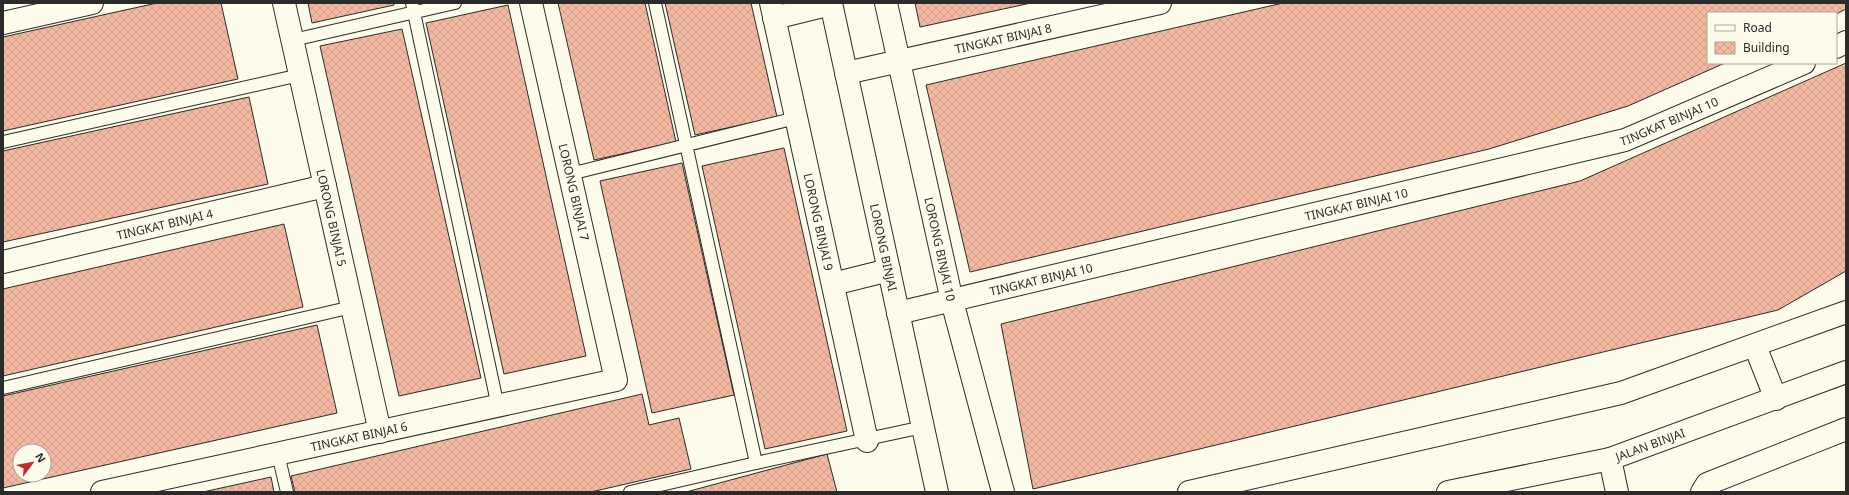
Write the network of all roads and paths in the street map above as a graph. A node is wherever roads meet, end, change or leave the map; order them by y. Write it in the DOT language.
graph roads {
  1 [pos="92,3"];
  2 [pos="284,3"];
  3 [pos="455,3"];
  4 [pos="531,3"];
  5 [pos="655,3"];
  6 [pos="831,3"];
  7 [pos="886,3"];
  8 [pos="1160,3"];
  9 [pos="1129,6"];
  10 [pos="413,8"];
  11 [pos="31,10"];
  12 [pos="772,10"];
  13 [pos="3,23"];
  14 [pos="293,40"];
  15 [pos="1846,42"];
  16 [pos="1837,46"];
  17 [pos="898,61"];
  18 [pos="1802,64"];
  19 [pos="846,73"];
  20 [pos="300,75"];
  21 [pos="796,118"];
  22 [pos="3,142"];
  23 [pos="687,145"];
  24 [pos="570,174"];
  25 [pos="325,186"];
  26 [pos="3,262"];
  27 [pos="889,270"];
  28 [pos="833,284"];
  29 [pos="952,301"];
  30 [pos="352,307"];
  31 [pos="1846,312"];
  32 [pos="898,313"];
  33 [pos="1755,346"];
  34 [pos="1846,372"];
  35 [pos="616,380"];
  36 [pos="3,388"];
  37 [pos="1776,399"];
  38 [pos="498,406"];
  39 [pos="923,427"];
  40 [pos="1846,429"];
  41 [pos="380,432"];
  42 [pos="867,440"];
  43 [pos="278,454"];
  44 [pos="1610,460"];
  45 [pos="756,463"];
  46 [pos="1453,491"];
  47 [pos="102,492"];
  48 [pos="287,492"];
  49 [pos="630,492"];
  50 [pos="937,492"];
  51 [pos="1003,492"];
  52 [pos="1189,492"];
  53 [pos="1617,492"];
  54 [pos="1702,492"];
  1 -- 11 [label="street"];
  2 -- 14 [label="street, LORONG BINJAI 5"];
  3 -- 10 [label="lane"];
  4 -- 24 [label="street, LORONG BINJAI 7"];
  5 -- 23 [label="lane"];
  6 -- 12 [label="street"];
  6 -- 19 [label="street, LORONG BINJAI"];
  7 -- 17 [label="street, LORONG BINJAI 10"];
  8 -- 9 [label="street, TINGKAT BINJAI 8"];
  9 -- 17 [label="street, TINGKAT BINJAI 8"];
  10 -- 14 [label="lane"];
  10 -- 38 [label="lane"];
  11 -- 13 [label="street"];
  12 -- 21 [label="street, LORONG BINJAI 9"];
  14 -- 20 [label="street, LORONG BINJAI 5"];
  15 -- 16 [label="street"];
  17 -- 19 [label="street, TINGKAT BINJAI 8"];
  17 -- 29 [label="street, LORONG BINJAI 10"];
  18 -- 29 [label="street, TINGKAT BINJAI 10"];
  19 -- 27 [label="street, LORONG BINJAI"];
  20 -- 22 [label="lane"];
  20 -- 25 [label="street, LORONG BINJAI 5"];
  21 -- 23 [label="lane"];
  21 -- 28 [label="street, LORONG BINJAI 9"];
  23 -- 24 [label="lane"];
  23 -- 45 [label="lane"];
  24 -- 35 [label="street, LORONG BINJAI 7"];
  25 -- 26 [label="street, TINGKAT BINJAI 4"];
  25 -- 30 [label="street, LORONG BINJAI 5"];
  27 -- 28 [label="street"];
  27 -- 32 [label="street, LORONG BINJAI"];
  28 -- 42 [label="street, LORONG BINJAI 9"];
  29 -- 32 [label="street, TINGKAT BINJAI 10"];
  29 -- 51 [label="street, LORONG BINJAI 10"];
  30 -- 36 [label="lane"];
  30 -- 41 [label="street, LORONG BINJAI 5"];
  31 -- 33 [label="street"];
  32 -- 39 [label="street, LORONG BINJAI"];
  33 -- 37 [label="street"];
  33 -- 52 [label="street"];
  34 -- 37 [label="street, JALAN BINJAI"];
  35 -- 38 [label="street, TINGKAT BINJAI 6"];
  37 -- 44 [label="street, JALAN BINJAI"];
  38 -- 41 [label="street, TINGKAT BINJAI 6"];
  39 -- 42 [label="lane"];
  39 -- 50 [label="street, LORONG BINJAI"];
  40 -- 54 [label="street"];
  41 -- 43 [label="street, TINGKAT BINJAI 6"];
  42 -- 45 [label="lane"];
  43 -- 47 [label="street, TINGKAT BINJAI 6"];
  43 -- 48 [label="lane"];
  44 -- 46 [label="street, JALAN BINJAI"];
  44 -- 53 [label="street"];
  45 -- 49 [label="lane"];
}
